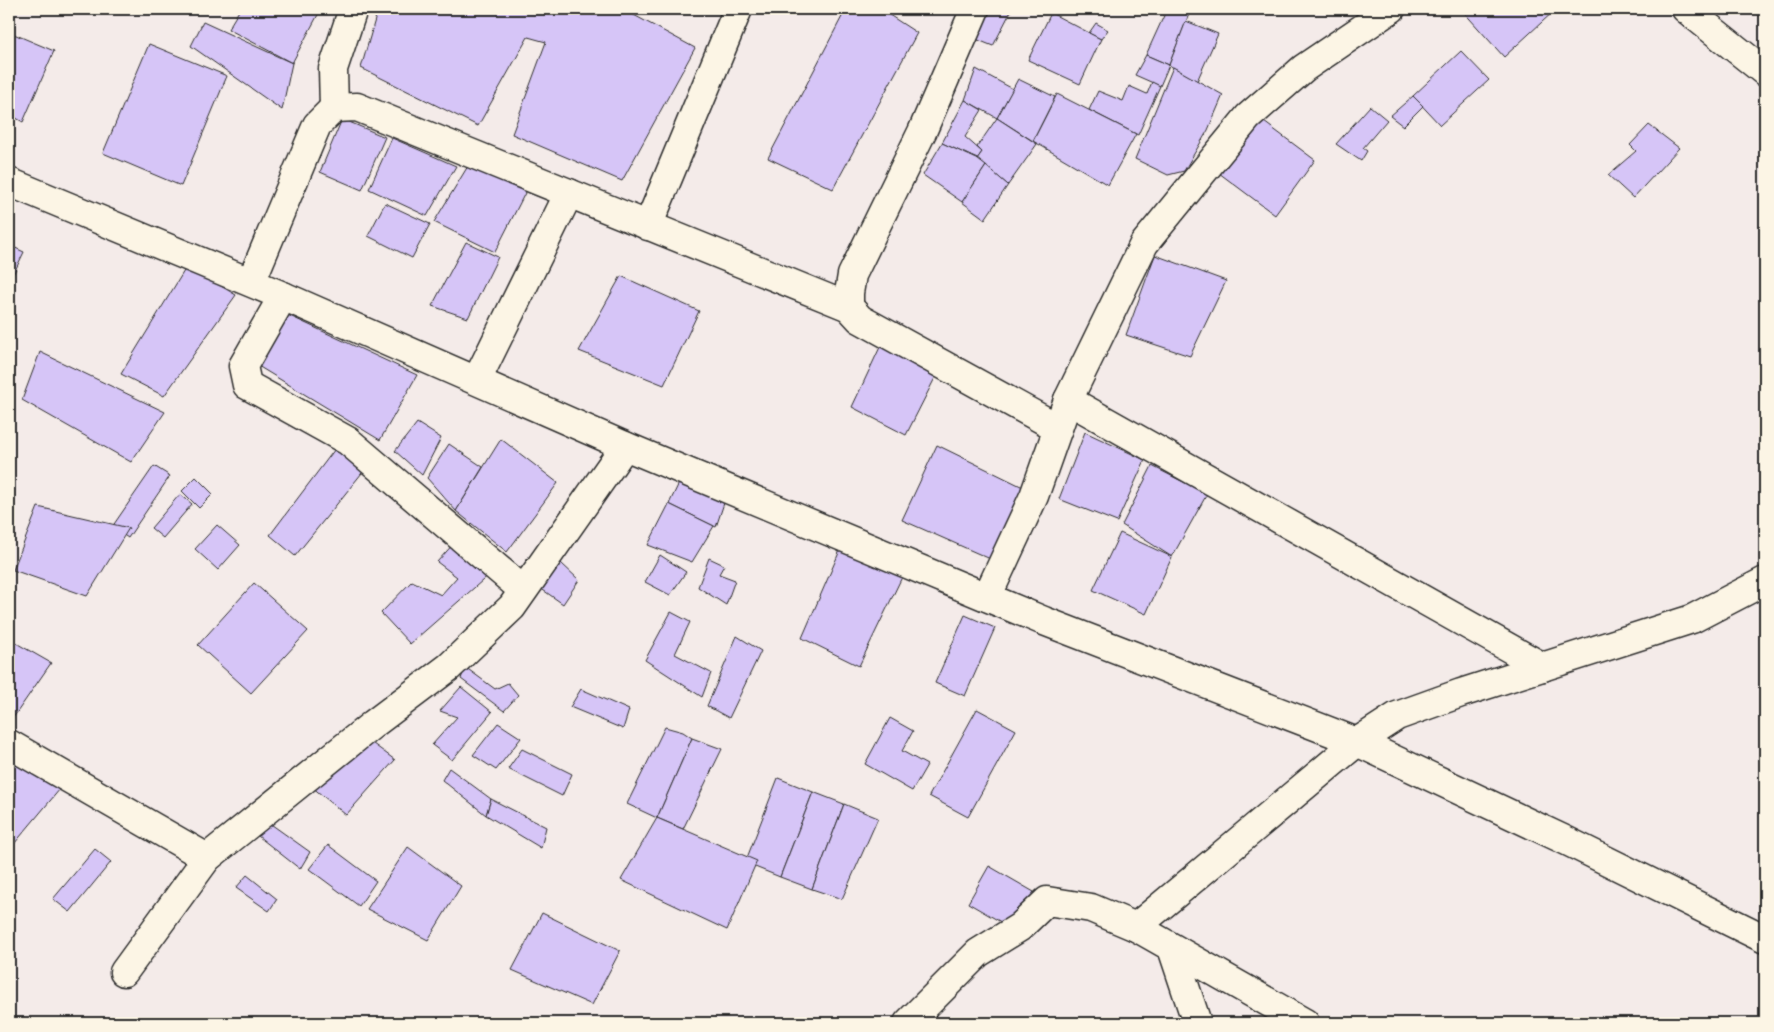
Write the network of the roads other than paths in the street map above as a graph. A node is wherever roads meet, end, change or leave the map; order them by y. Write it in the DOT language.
graph roads {
  1 [pos="354,9"];
  2 [pos="738,9"];
  3 [pos="975,9"];
  4 [pos="1391,9"];
  5 [pos="1686,9"];
  6 [pos="1765,72"];
  7 [pos="334,108"];
  8 [pos="9,182"];
  9 [pos="569,193"];
  10 [pos="648,226"];
  11 [pos="251,282"];
  12 [pos="283,296"];
  13 [pos="849,307"];
  14 [pos="477,380"];
  15 [pos="1068,400"];
  16 [pos="1058,428"];
  17 [pos="625,446"];
  18 [pos="1765,581"];
  19 [pos="523,590"];
  20 [pos="987,597"];
  21 [pos="1543,667"];
  22 [pos="1357,742"];
  23 [pos="9,744"];
  24 [pos="208,858"];
  25 [pos="1136,927"];
  26 [pos="1765,939"];
  27 [pos="1172,948"];
  28 [pos="124,972"];
  29 [pos="908,1023"];
  30 [pos="1197,1023"];
  31 [pos="1305,1023"];
  1 -- 7 [label="street"];
  2 -- 10 [label="street"];
  3 -- 13 [label="street"];
  4 -- 15 [label="street"];
  5 -- 6 [label="street"];
  7 -- 9 [label="street"];
  7 -- 11 [label="street"];
  8 -- 11 [label="street"];
  9 -- 10 [label="street"];
  9 -- 14 [label="street"];
  10 -- 13 [label="street"];
  11 -- 12 [label="street"];
  12 -- 14 [label="street"];
  12 -- 19 [label="street"];
  13 -- 16 [label="street"];
  14 -- 17 [label="street"];
  15 -- 16 [label="street"];
  15 -- 21 [label="street"];
  16 -- 20 [label="street"];
  17 -- 19 [label="street"];
  17 -- 20 [label="street"];
  18 -- 21 [label="street"];
  19 -- 24 [label="street"];
  20 -- 22 [label="street"];
  21 -- 22 [label="street"];
  22 -- 25 [label="street"];
  22 -- 26 [label="street"];
  23 -- 24 [label="street"];
  24 -- 28 [label="street"];
  25 -- 27 [label="street"];
  25 -- 29 [label="street"];
  27 -- 30 [label="street"];
  27 -- 31 [label="street"];
}
